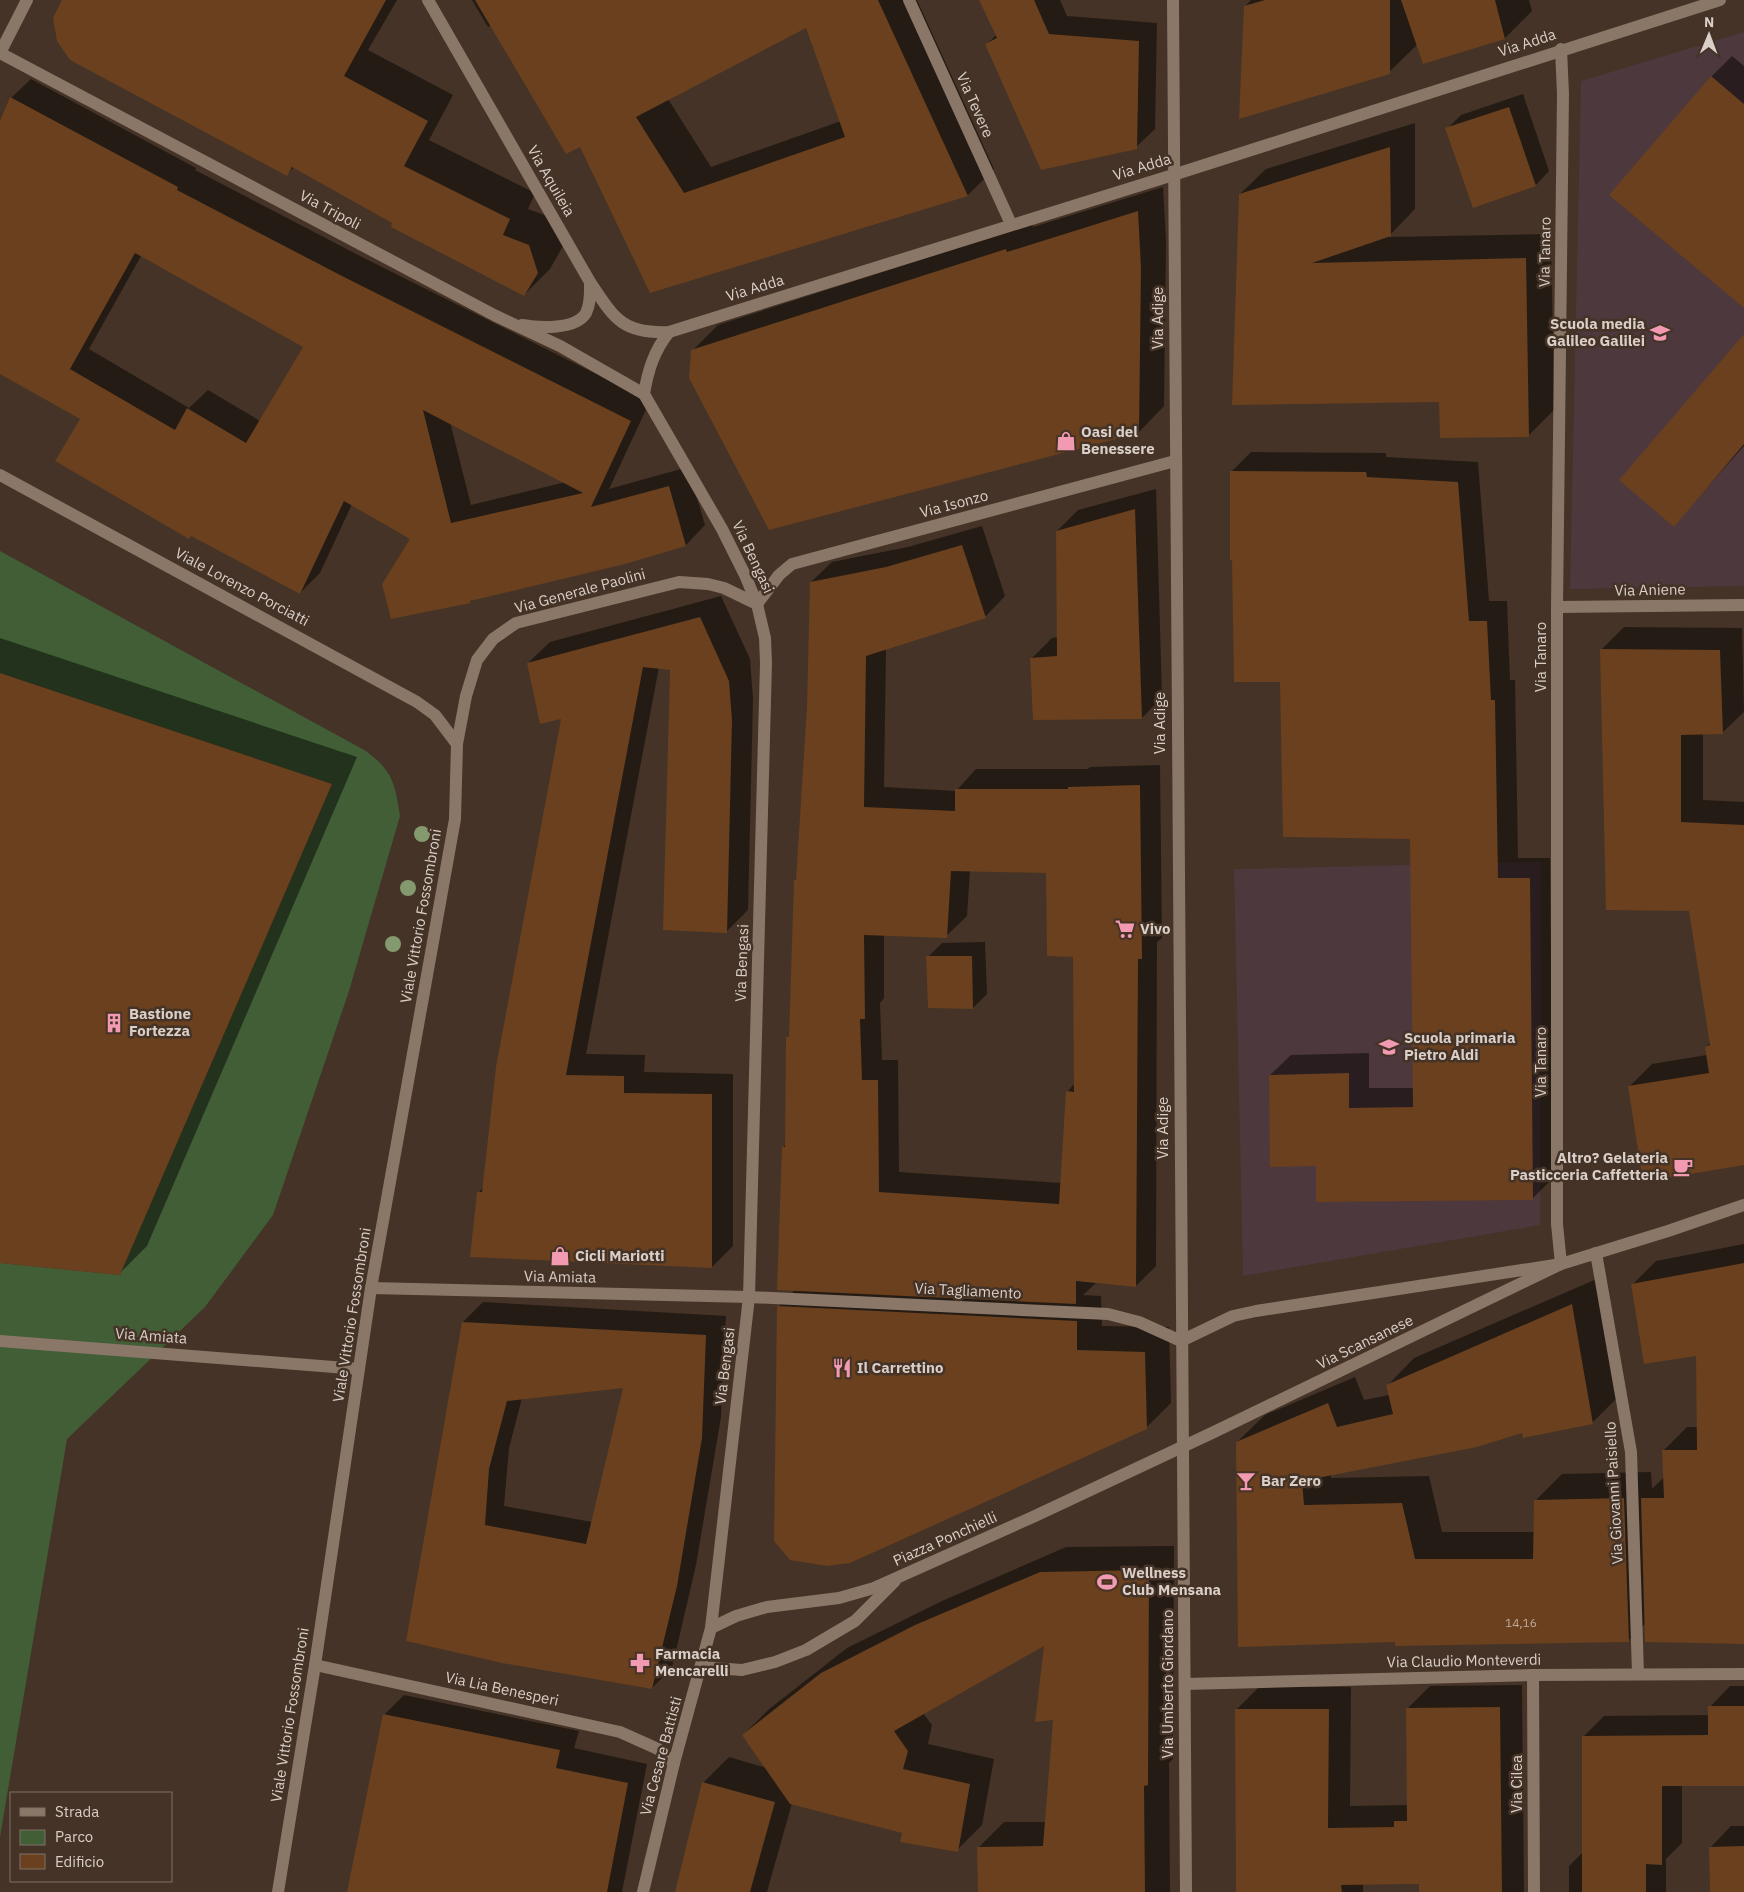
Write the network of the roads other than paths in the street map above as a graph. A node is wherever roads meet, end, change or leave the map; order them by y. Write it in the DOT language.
graph roads {
  1 [pos="27,0"];
  2 [pos="428,0"];
  3 [pos="909,0"];
  4 [pos="1173,0"];
  5 [pos="1720,0"];
  6 [pos="1561,49"];
  7 [pos="0,53"];
  8 [pos="1173,175"];
  9 [pos="1011,224"];
  10 [pos="590,282"];
  11 [pos="510,322"];
  12 [pos="669,332"];
  13 [pos="644,394"];
  14 [pos="1175,461"];
  15 [pos="0,475"];
  16 [pos="758,604"];
  17 [pos="1744,605"];
  18 [pos="1557,607"];
  19 [pos="457,744"];
  20 [pos="1744,1205"];
  21 [pos="1596,1253"];
  22 [pos="1561,1264"];
  23 [pos="371,1288"];
  24 [pos="749,1297"];
  25 [pos="0,1340"];
  26 [pos="1181,1342"];
  27 [pos="359,1369"];
  28 [pos="1183,1447"];
  29 [pos="901,1576"];
  30 [pos="710,1628"];
  31 [pos="315,1665"];
  32 [pos="701,1667"];
  33 [pos="1638,1674"];
  34 [pos="1744,1674"];
  35 [pos="1533,1675"];
  36 [pos="1184,1684"];
  37 [pos="674,1763"];
  38 [pos="278,1892"];
  39 [pos="643,1892"];
  40 [pos="1186,1892"];
  41 [pos="1534,1892"];
  1 -- 7 [label="street"];
  2 -- 10 [label="street, Via Aquileia"];
  3 -- 9 [label="street, Via Tevere"];
  4 -- 8 [label="street, Via Adige"];
  5 -- 6 [label="street, Via Adda"];
  6 -- 8 [label="street, Via Adda"];
  6 -- 18 [label="street, Via Tanaro"];
  7 -- 11 [label="street, Via Tripoli"];
  8 -- 9 [label="street, Via Adda"];
  8 -- 14 [label="street, Via Adige"];
  9 -- 12 [label="street, Via Adda"];
  10 -- 11 [label="street"];
  10 -- 12 [label="street, Via Adda"];
  11 -- 13 [label="street, Via Tripoli"];
  12 -- 13 [label="street"];
  13 -- 16 [label="street, Via Bengasi"];
  14 -- 16 [label="street, Via Isonzo"];
  14 -- 26 [label="street, Via Adige"];
  15 -- 19 [label="street, Viale Lorenzo Porciatti"];
  16 -- 19 [label="street, Via Generale Paolini"];
  16 -- 24 [label="street, Via Bengasi"];
  17 -- 18 [label="street, Via Aniene"];
  18 -- 22 [label="street, Via Tanaro"];
  19 -- 23 [label="street, Viale Vittorio Fossombroni"];
  20 -- 21 [label="street, Via Scansanese"];
  21 -- 22 [label="street, Via Scansanese"];
  21 -- 33 [label="street, Via Giovanni Paisiello"];
  22 -- 26 [label="street, Via Scansanese"];
  22 -- 28 [label="street, Via Scansanese"];
  23 -- 24 [label="street, Via Amiata"];
  23 -- 27 [label="street, Viale Vittorio Fossombroni"];
  24 -- 26 [label="street, Via Tagliamento"];
  24 -- 30 [label="street, Via Bengasi"];
  25 -- 27 [label="street, Via Amiata"];
  26 -- 28 [label="street, Via Adige"];
  27 -- 31 [label="street, Viale Vittorio Fossombroni"];
  28 -- 29 [label="street, Piazza Ponchielli"];
  28 -- 36 [label="street, Via Umberto Giordano"];
  29 -- 30 [label="street, Piazza Ponchielli"];
  29 -- 32 [label="street"];
  30 -- 32 [label="street, Via Cesare Battisti"];
  31 -- 37 [label="street, Via Lia Benesperi"];
  31 -- 38 [label="street, Viale Vittorio Fossombroni"];
  32 -- 37 [label="street, Via Cesare Battisti"];
  33 -- 34 [label="street, Via Claudio Monteverdi"];
  33 -- 35 [label="street, Via Claudio Monteverdi"];
  35 -- 36 [label="street, Via Claudio Monteverdi"];
  35 -- 41 [label="street, Via Cilea"];
  36 -- 40 [label="street, Via Umberto Giordano"];
  37 -- 39 [label="street, Via Cesare Battisti"];
}
